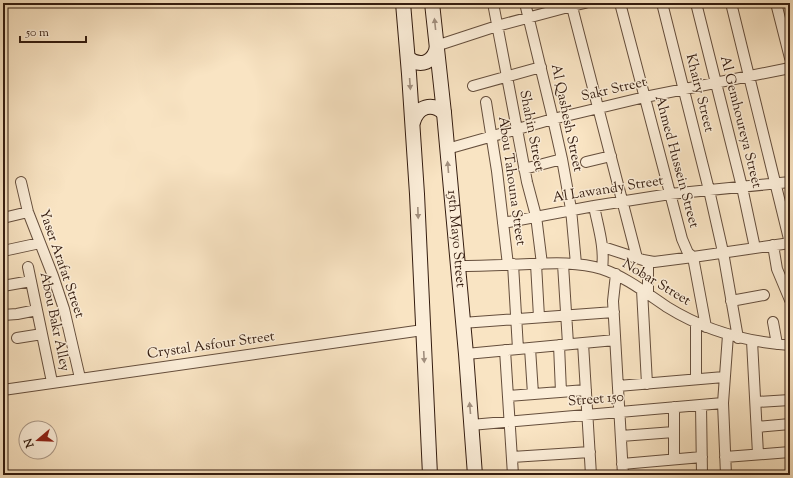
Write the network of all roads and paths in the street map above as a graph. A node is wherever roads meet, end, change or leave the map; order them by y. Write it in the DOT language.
graph roads {
  1 [pos="403,3"];
  2 [pos="432,3"];
  3 [pos="493,3"];
  4 [pos="525,3"];
  5 [pos="585,3"];
  6 [pos="620,3"];
  7 [pos="662,3"];
  8 [pos="696,3"];
  9 [pos="731,3"];
  10 [pos="776,3"];
  11 [pos="572,4"];
  12 [pos="529,18"];
  13 [pos="497,26"];
  14 [pos="437,47"];
  15 [pos="408,58"];
  16 [pos="790,58"];
  17 [pos="541,67"];
  18 [pos="790,68"];
  19 [pos="507,76"];
  20 [pos="749,76"];
  21 [pos="716,83"];
  22 [pos="473,86"];
  23 [pos="683,89"];
  24 [pos="645,97"];
  25 [pos="486,102"];
  26 [pos="598,108"];
  27 [pos="444,114"];
  28 [pos="553,119"];
  29 [pos="413,122"];
  30 [pos="517,129"];
  31 [pos="492,136"];
  32 [pos="447,149"];
  33 [pos="611,156"];
  34 [pos="562,159"];
  35 [pos="586,162"];
  36 [pos="524,169"];
  37 [pos="21,182"];
  38 [pos="790,182"];
  39 [pos="775,184"];
  40 [pos="742,187"];
  41 [pos="709,190"];
  42 [pos="670,194"];
  43 [pos="622,201"];
  44 [pos="594,206"];
  45 [pos="571,209"];
  46 [pos="28,212"];
  47 [pos="536,216"];
  48 [pos="3,218"];
  49 [pos="503,223"];
  50 [pos="40,243"];
  51 [pos="790,243"];
  52 [pos="773,245"];
  53 [pos="603,246"];
  54 [pos="755,248"];
  55 [pos="3,251"];
  56 [pos="723,252"];
  57 [pos="693,257"];
  58 [pos="637,258"];
  59 [pos="648,261"];
  60 [pos="510,264"];
  61 [pos="539,264"];
  62 [pos="563,264"];
  63 [pos="576,264"];
  64 [pos="457,266"];
  65 [pos="28,267"];
  66 [pos="602,269"];
  67 [pos="616,274"];
  68 [pos="786,279"];
  69 [pos="31,281"];
  70 [pos="3,286"];
  71 [pos="645,292"];
  72 [pos="764,295"];
  73 [pos="790,300"];
  74 [pos="732,301"];
  75 [pos="38,310"];
  76 [pos="614,312"];
  77 [pos="3,315"];
  78 [pos="566,315"];
  79 [pos="539,317"];
  80 [pos="516,319"];
  81 [pos="773,322"];
  82 [pos="462,323"];
  83 [pos="696,323"];
  84 [pos="706,327"];
  85 [pos="423,330"];
  86 [pos="42,334"];
  87 [pos="728,335"];
  88 [pos="17,338"];
  89 [pos="738,338"];
  90 [pos="615,340"];
  91 [pos="752,341"];
  92 [pos="583,343"];
  93 [pos="777,344"];
  94 [pos="564,345"];
  95 [pos="790,345"];
  96 [pos="530,348"];
  97 [pos="518,349"];
  98 [pos="505,350"];
  99 [pos="466,354"];
  100 [pos="724,377"];
  101 [pos="80,378"];
  102 [pos="696,379"];
  103 [pos="52,382"];
  104 [pos="647,384"];
  105 [pos="618,386"];
  106 [pos="3,390"];
  107 [pos="586,390"];
  108 [pos="561,392"];
  109 [pos="533,394"];
  110 [pos="508,396"];
  111 [pos="790,400"];
  112 [pos="756,402"];
  113 [pos="723,403"];
  114 [pos="701,405"];
  115 [pos="674,407"];
  116 [pos="620,412"];
  117 [pos="587,415"];
  118 [pos="510,422"];
  119 [pos="790,424"];
  120 [pos="471,425"];
  121 [pos="757,427"];
  122 [pos="674,432"];
  123 [pos="621,436"];
  124 [pos="590,452"];
  125 [pos="790,452"];
  126 [pos="758,454"];
  127 [pos="702,456"];
  128 [pos="512,457"];
  129 [pos="725,457"];
  130 [pos="674,459"];
  131 [pos="622,464"];
  132 [pos="430,475"];
  133 [pos="475,475"];
  134 [pos="513,475"];
  135 [pos="591,475"];
  136 [pos="623,475"];
  137 [pos="702,475"];
  138 [pos="726,475"];
  1 -- 15 [label="main road"];
  14 -- 2 [label="main road, 15th Mayo Street, one-way"];
  3 -- 13 [label="street, Shahin Street"];
  4 -- 12 [label="street, Al Qashesh Street"];
  5 -- 11 [label="street"];
  6 -- 24 [label="street, Ahmed Hussein Street"];
  7 -- 23 [label="street, Khairy Street"];
  8 -- 21 [label="street, Al Gemhoureya Street"];
  9 -- 20 [label="street"];
  10 -- 16 [label="street"];
  11 -- 12 [label="street"];
  11 -- 26 [label="street"];
  12 -- 13 [label="street"];
  12 -- 17 [label="street, Al Qashesh Street"];
  13 -- 14 [label="street"];
  13 -- 19 [label="street, Shahin Street"];
  14 -- 15 [label="main road"];
  14 -- 27 [label="main road, 15th Mayo Street"];
  15 -- 29 [label="main road, one-way"];
  17 -- 19 [label="street"];
  17 -- 28 [label="street, Al Qashesh Street"];
  18 -- 20 [label="street, Sakr Street"];
  19 -- 22 [label="street"];
  19 -- 30 [label="street, Shahin Street"];
  20 -- 21 [label="street, Sakr Street"];
  20 -- 39 [label="street"];
  21 -- 23 [label="street, Sakr Street"];
  21 -- 40 [label="street, Al Gemhoureya Street"];
  23 -- 24 [label="street, Sakr Street"];
  23 -- 41 [label="street, Khairy Street"];
  24 -- 26 [label="street, Sakr Street"];
  24 -- 42 [label="street, Ahmed Hussein Street"];
  25 -- 31 [label="street, Abou Tahouna Street"];
  26 -- 28 [label="street, Sakr Street"];
  26 -- 33 [label="street"];
  27 -- 29 [label="main road"];
  27 -- 32 [label="main road, 15th Mayo Street"];
  28 -- 30 [label="street, Sakr Street"];
  28 -- 34 [label="street, Al Qashesh Street"];
  29 -- 85 [label="main road, one-way"];
  30 -- 31 [label="street, Sakr Street"];
  30 -- 36 [label="street, Shahin Street"];
  31 -- 32 [label="street, Sakr Street"];
  31 -- 49 [label="street, Abou Tahouna Street"];
  64 -- 32 [label="main road, 15th Mayo Street, one-way"];
  33 -- 35 [label="street"];
  33 -- 43 [label="street"];
  34 -- 36 [label="street"];
  34 -- 45 [label="street, Al Qashesh Street"];
  36 -- 47 [label="street, Shahin Street"];
  37 -- 46 [label="street, Yaser Arafat Street"];
  38 -- 39 [label="street, Al Lawandy Street"];
  39 -- 40 [label="street, Al Lawandy Street"];
  39 -- 51 [label="street"];
  40 -- 41 [label="street, Al Lawandy Street"];
  40 -- 54 [label="street, Al Gemhoureya Street"];
  41 -- 42 [label="street, Al Lawandy Street"];
  41 -- 56 [label="street, Khairy Street"];
  42 -- 43 [label="street, Al Lawandy Street"];
  42 -- 57 [label="street, Ahmed Hussein Street"];
  43 -- 44 [label="street, Al Lawandy Street"];
  43 -- 58 [label="street"];
  44 -- 45 [label="street, Al Lawandy Street"];
  44 -- 53 [label="street"];
  45 -- 47 [label="street, Al Lawandy Street"];
  45 -- 63 [label="street, Al Qashesh Street"];
  46 -- 48 [label="street"];
  46 -- 50 [label="street, Yaser Arafat Street"];
  47 -- 49 [label="street, Al Lawandy Street"];
  47 -- 61 [label="street, Shahin Street"];
  49 -- 60 [label="street, Abou Tahouna Street"];
  50 -- 55 [label="street"];
  50 -- 101 [label="street, Yaser Arafat Street"];
  51 -- 52 [label="street"];
  52 -- 54 [label="street"];
  52 -- 68 [label="street"];
  53 -- 58 [label="street"];
  53 -- 66 [label="street"];
  54 -- 56 [label="street"];
  56 -- 57 [label="street"];
  56 -- 74 [label="street, Khairy Street"];
  57 -- 59 [label="street"];
  57 -- 84 [label="street, Ahmed Hussein Street"];
  58 -- 59 [label="street"];
  59 -- 71 [label="street"];
  60 -- 61 [label="street, Nobar Street"];
  60 -- 64 [label="street, Nobar Street"];
  60 -- 80 [label="street, Abou Tahouna Street"];
  61 -- 62 [label="street, Nobar Street"];
  61 -- 79 [label="street, Shahin Street"];
  62 -- 63 [label="street, Nobar Street"];
  62 -- 78 [label="street"];
  63 -- 66 [label="street, Nobar Street"];
  64 -- 82 [label="main road, 15th Mayo Street"];
  65 -- 69 [label="street, Abou Bakr Alley"];
  66 -- 67 [label="street, Nobar Street"];
  67 -- 71 [label="street, Nobar Street"];
  67 -- 76 [label="street"];
  68 -- 73 [label="street"];
  69 -- 70 [label="street"];
  69 -- 75 [label="street, Abou Bakr Alley"];
  71 -- 83 [label="street, Nobar Street"];
  71 -- 104 [label="street"];
  72 -- 74 [label="street"];
  74 -- 89 [label="street, Khairy Street"];
  75 -- 77 [label="street"];
  75 -- 86 [label="street, Abou Bakr Alley"];
  76 -- 78 [label="street"];
  76 -- 90 [label="street"];
  78 -- 79 [label="street"];
  78 -- 94 [label="street"];
  79 -- 80 [label="street"];
  80 -- 82 [label="street"];
  80 -- 97 [label="street, Abou Tahouna Street"];
  81 -- 93 [label="street"];
  82 -- 99 [label="main road, 15th Mayo Street"];
  83 -- 84 [label="street, Nobar Street"];
  83 -- 102 [label="street"];
  84 -- 87 [label="street, Nobar Street"];
  85 -- 101 [label="street, Crystal Asfour Street"];
  85 -- 132 [label="main road, one-way"];
  86 -- 88 [label="street"];
  86 -- 103 [label="street, Abou Bakr Alley"];
  87 -- 89 [label="street, Nobar Street"];
  87 -- 100 [label="street"];
  89 -- 91 [label="street, Nobar Street"];
  90 -- 92 [label="street"];
  90 -- 105 [label="street"];
  91 -- 93 [label="street, Nobar Street"];
  91 -- 112 [label="street"];
  92 -- 94 [label="street"];
  92 -- 107 [label="street"];
  93 -- 95 [label="street, Nobar Street"];
  94 -- 96 [label="street"];
  94 -- 108 [label="street"];
  96 -- 97 [label="street"];
  96 -- 109 [label="street"];
  97 -- 98 [label="street"];
  98 -- 99 [label="street"];
  98 -- 110 [label="street"];
  120 -- 99 [label="main road, 15th Mayo Street, one-way"];
  100 -- 102 [label="street"];
  100 -- 113 [label="street"];
  101 -- 103 [label="street, Crystal Asfour Street"];
  102 -- 104 [label="street"];
  103 -- 106 [label="street, Crystal Asfour Street"];
  104 -- 105 [label="street"];
  105 -- 116 [label="street"];
  107 -- 108 [label="street"];
  107 -- 117 [label="street"];
  108 -- 109 [label="street"];
  109 -- 110 [label="street"];
  110 -- 118 [label="street"];
  111 -- 112 [label="street"];
  112 -- 121 [label="street"];
  113 -- 114 [label="street, Street 150"];
  113 -- 129 [label="street"];
  114 -- 115 [label="street, Street 150"];
  114 -- 127 [label="street"];
  115 -- 116 [label="street, Street 150"];
  115 -- 122 [label="street"];
  116 -- 117 [label="street, Street 150"];
  116 -- 123 [label="street"];
  117 -- 118 [label="street, Street 150"];
  117 -- 124 [label="street"];
  118 -- 120 [label="street, Street 150"];
  118 -- 128 [label="street"];
  119 -- 121 [label="street"];
  120 -- 133 [label="main road, 15th Mayo Street"];
  121 -- 126 [label="street"];
  122 -- 123 [label="street"];
  122 -- 130 [label="street"];
  123 -- 131 [label="street"];
  124 -- 128 [label="street"];
  124 -- 135 [label="street"];
  125 -- 126 [label="street"];
  126 -- 129 [label="street"];
  127 -- 130 [label="street"];
  127 -- 137 [label="street"];
  128 -- 134 [label="street"];
  129 -- 138 [label="street"];
  130 -- 131 [label="street"];
  131 -- 136 [label="street"];
}
